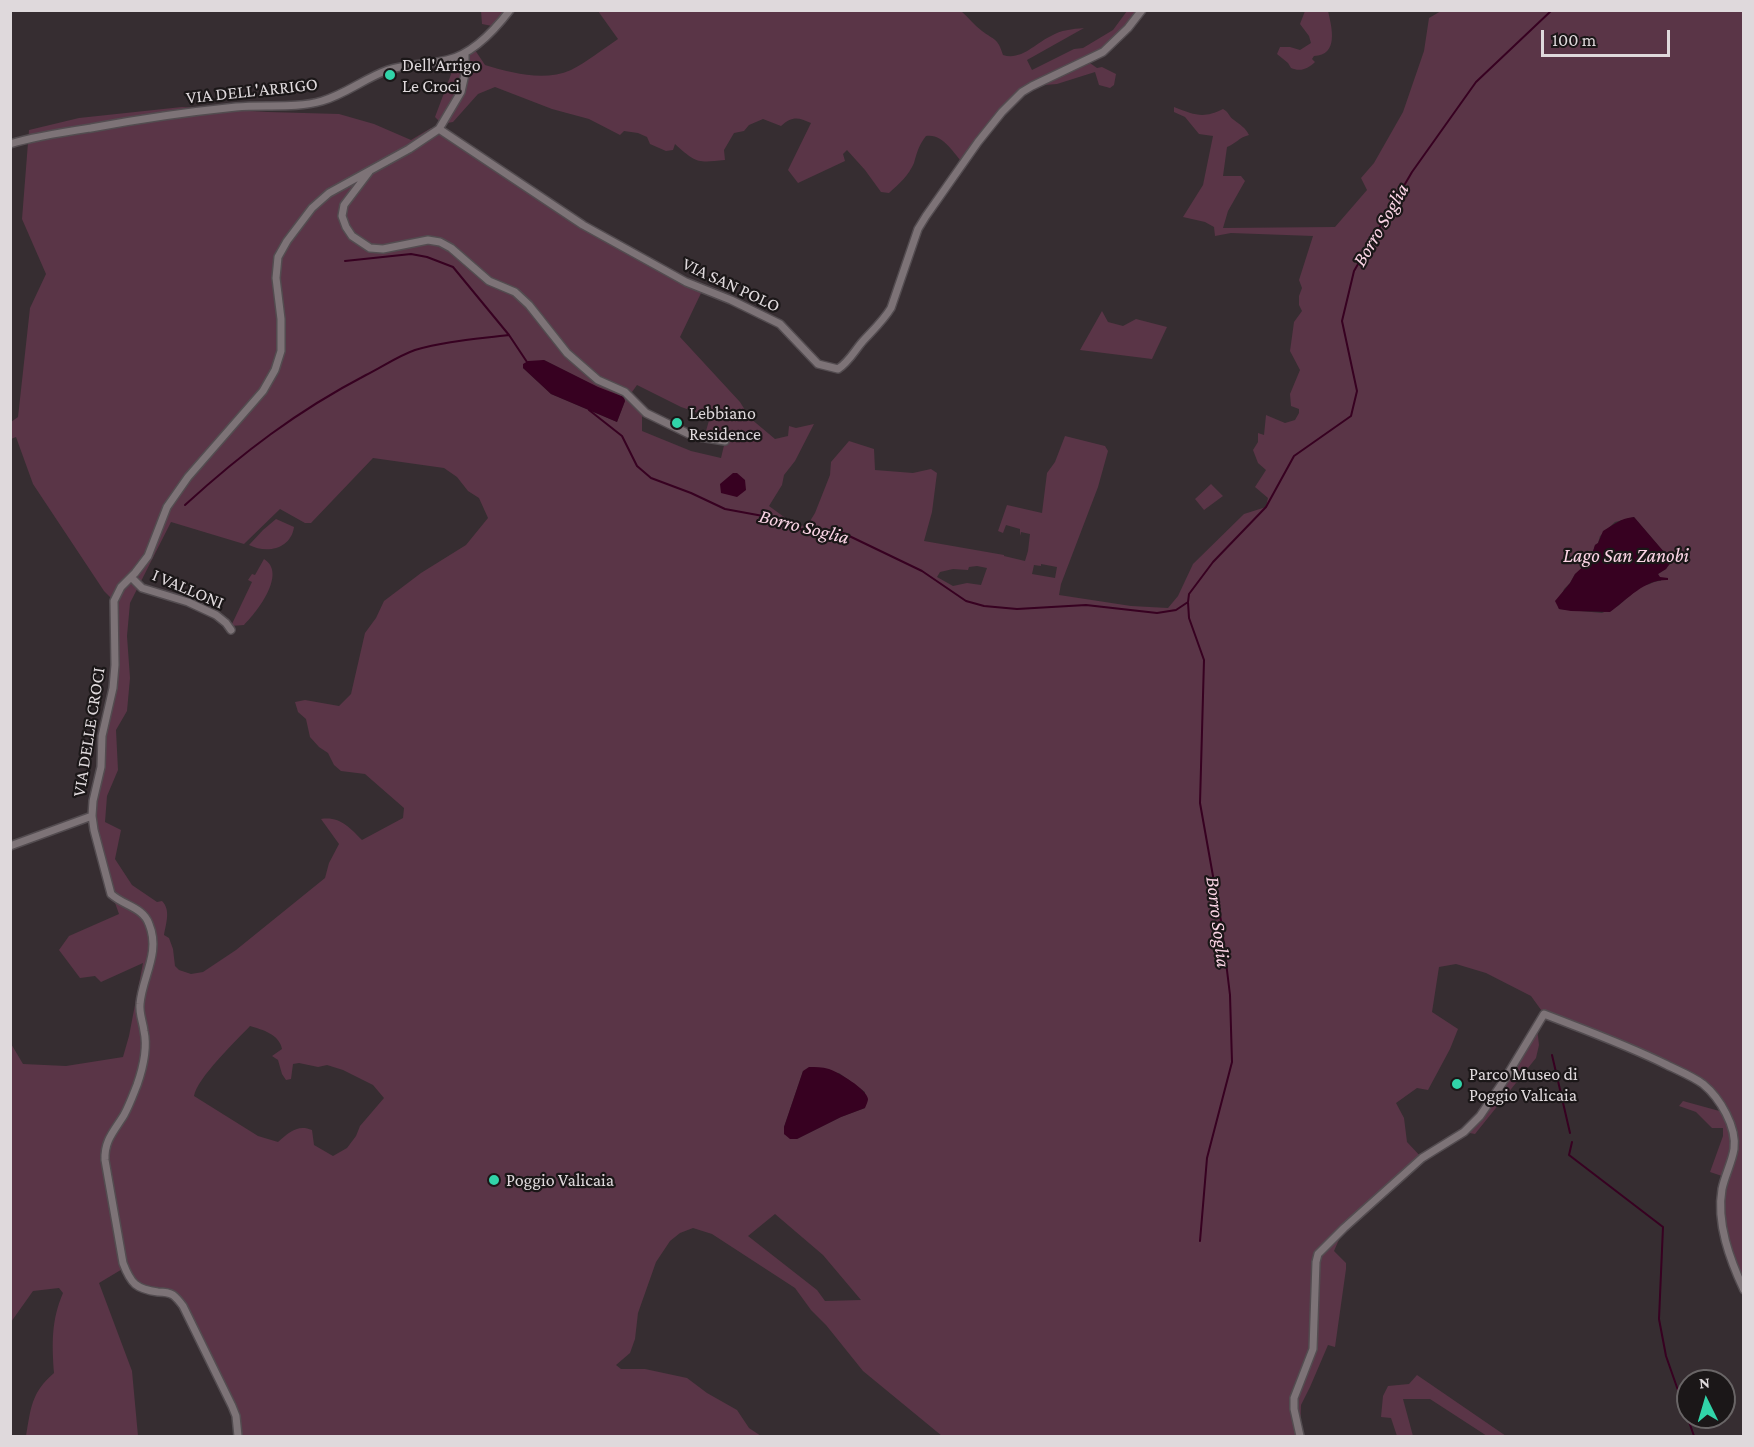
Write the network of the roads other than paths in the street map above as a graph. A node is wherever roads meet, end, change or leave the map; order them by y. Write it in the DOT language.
graph roads {
  1 [pos="510,10"];
  2 [pos="1142,10"];
  3 [pos="465,53"];
  4 [pos="439,129"];
  5 [pos="10,144"];
  6 [pos="371,170"];
  7 [pos="725,441"];
  8 [pos="131,577"];
  9 [pos="231,630"];
  10 [pos="92,816"];
  11 [pos="10,846"];
  12 [pos="1743,1290"];
  13 [pos="238,1437"];
  14 [pos="1300,1437"];
  1 -- 3 [label="street, VIA DELL'ARRIGO"];
  2 -- 4 [label="street, VIA SAN POLO"];
  3 -- 4 [label="street, VIA DELLE CROCI"];
  3 -- 5 [label="street, VIA DELL'ARRIGO"];
  4 -- 6 [label="street, VIA DELLE CROCI"];
  6 -- 7 [label="street"];
  6 -- 8 [label="street, VIA DELLE CROCI"];
  8 -- 9 [label="street, I VALLONI"];
  8 -- 10 [label="street, VIA DELLE CROCI"];
  10 -- 11 [label="street"];
  10 -- 13 [label="street, VIA DELLE CROCI"];
  12 -- 14 [label="street"];
}
